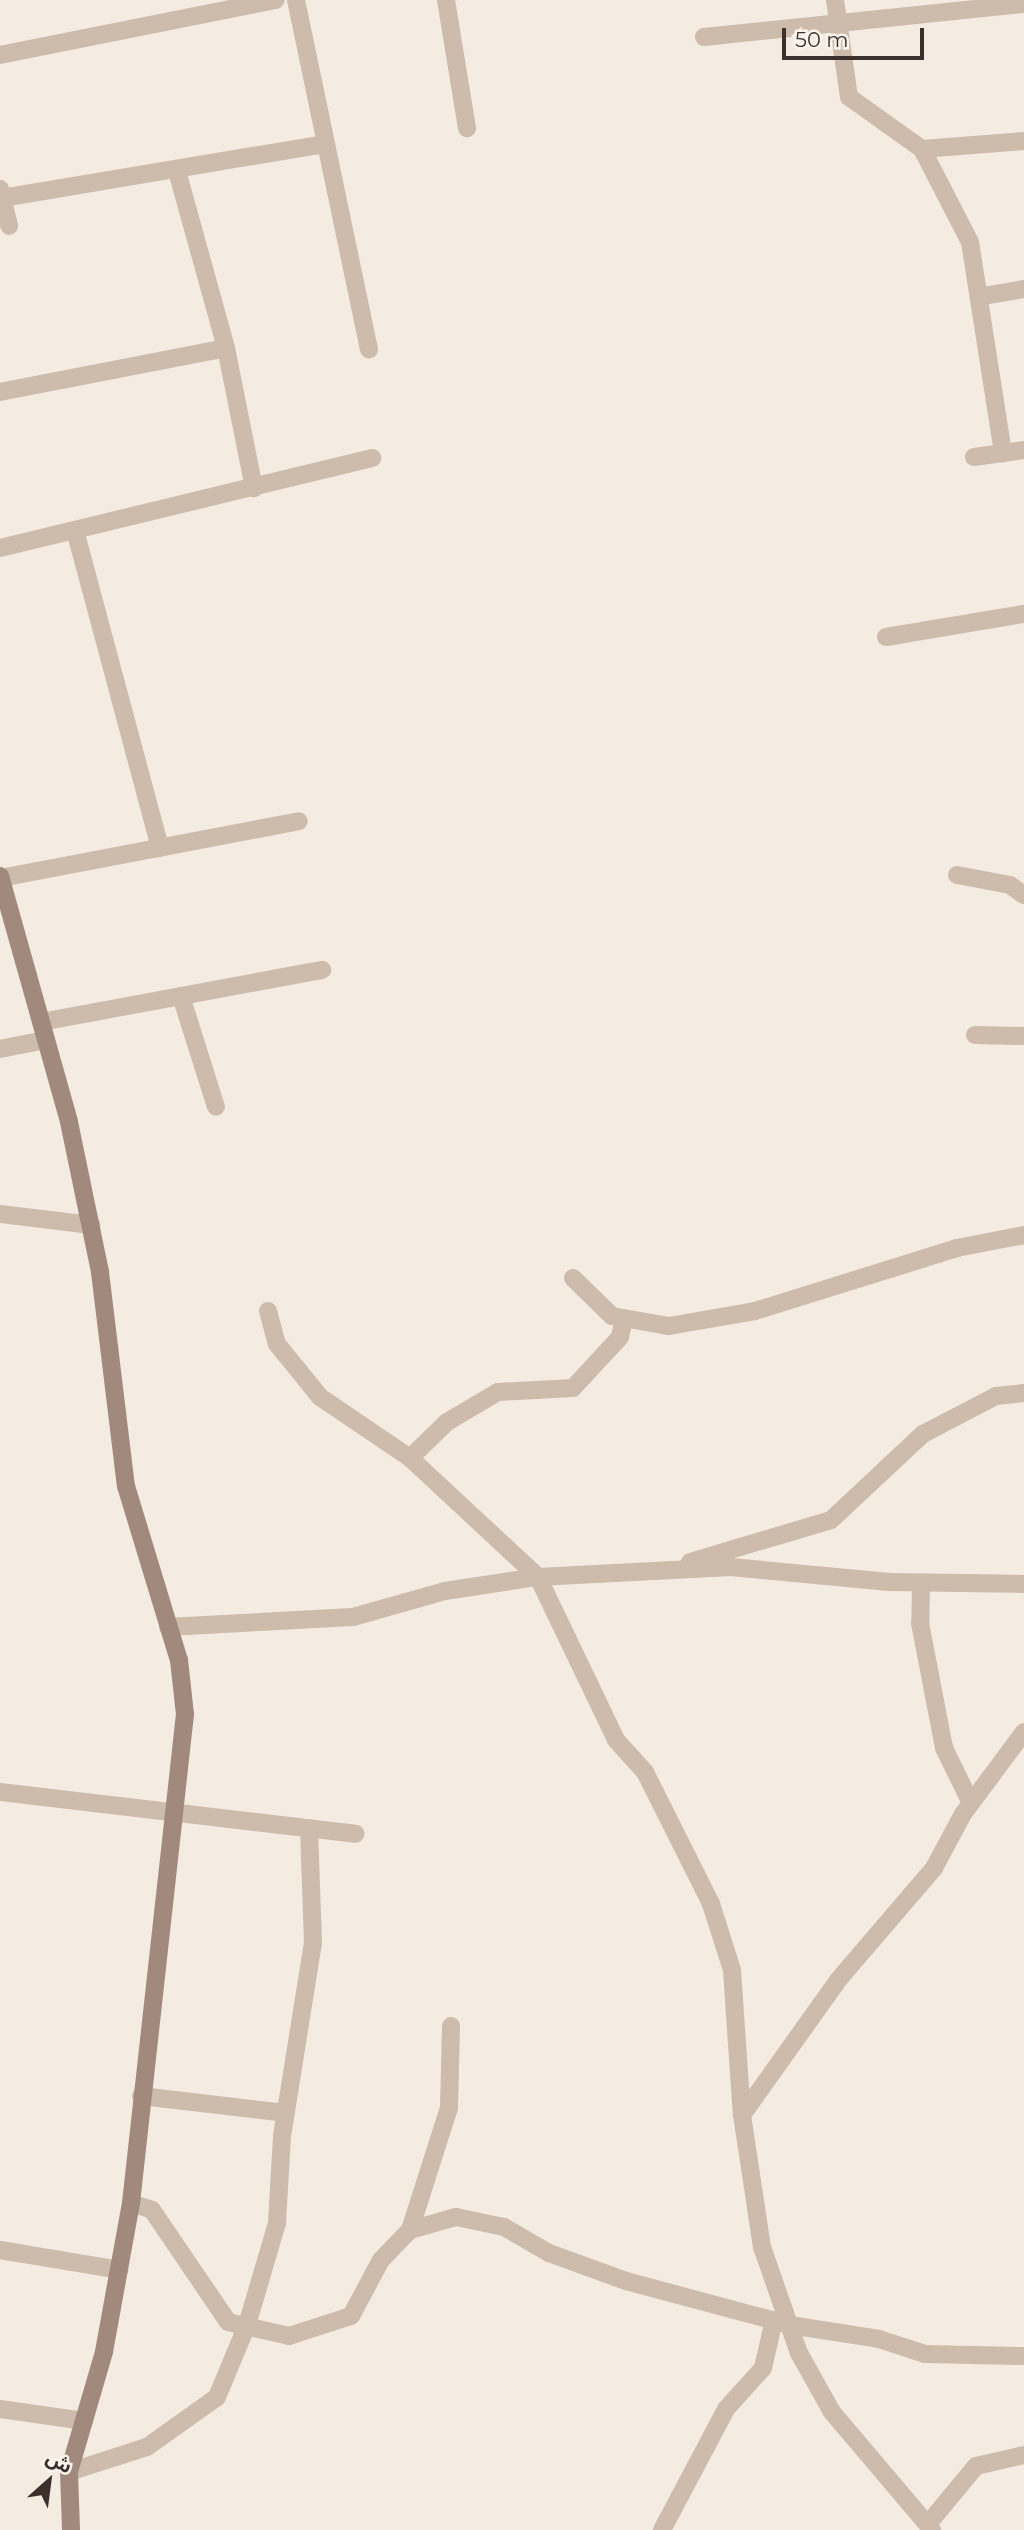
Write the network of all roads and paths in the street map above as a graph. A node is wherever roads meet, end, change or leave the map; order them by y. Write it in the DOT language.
graph roads {
  1 [pos="276,0"];
  2 [pos="296,0"];
  3 [pos="446,0"];
  4 [pos="835,0"];
  5 [pos="1024,5"];
  6 [pos="838,23"];
  7 [pos="704,37"];
  8 [pos="0,55"];
  9 [pos="467,128"];
  10 [pos="1024,141"];
  11 [pos="325,144"];
  12 [pos="922,149"];
  13 [pos="177,171"];
  14 [pos="1,193"];
  15 [pos="9,226"];
  16 [pos="1024,289"];
  17 [pos="983,296"];
  18 [pos="226,348"];
  19 [pos="369,349"];
  20 [pos="0,392"];
  21 [pos="1024,450"];
  22 [pos="1003,453"];
  23 [pos="974,457"];
  24 [pos="372,458"];
  25 [pos="254,488"];
  26 [pos="76,534"];
  27 [pos="0,548"];
  28 [pos="1024,614"];
  29 [pos="886,637"];
  30 [pos="299,821"];
  31 [pos="160,848"];
  32 [pos="957,875"];
  33 [pos="0,877"];
  34 [pos="1019,888"];
  35 [pos="322,970"];
  36 [pos="181,996"];
  37 [pos="43,1031"];
  38 [pos="975,1035"];
  39 [pos="1024,1036"];
  40 [pos="0,1049"];
  41 [pos="216,1107"];
  42 [pos="0,1214"];
  43 [pos="91,1226"];
  44 [pos="1024,1236"];
  45 [pos="573,1278"];
  46 [pos="268,1311"];
  47 [pos="624,1318"];
  48 [pos="1024,1394"];
  49 [pos="410,1458"];
  50 [pos="659,1571"];
  51 [pos="538,1577"];
  52 [pos="921,1584"];
  53 [pos="1024,1584"];
  54 [pos="168,1627"];
  55 [pos="1024,1732"];
  56 [pos="0,1792"];
  57 [pos="971,1803"];
  58 [pos="174,1813"];
  59 [pos="309,1828"];
  60 [pos="356,1833"];
  61 [pos="451,2026"];
  62 [pos="141,2096"];
  63 [pos="286,2113"];
  64 [pos="742,2115"];
  65 [pos="131,2203"];
  66 [pos="410,2230"];
  67 [pos="0,2250"];
  68 [pos="119,2270"];
  69 [pos="782,2323"];
  70 [pos="247,2325"];
  71 [pos="1024,2356"];
  72 [pos="0,2409"];
  73 [pos="84,2421"];
  74 [pos="1024,2455"];
  75 [pos="69,2472"];
  76 [pos="930,2527"];
  77 [pos="71,2530"];
  78 [pos="662,2530"];
  1 -- 8 [label="street"];
  2 -- 11 [label="street"];
  3 -- 9 [label="street"];
  4 -- 6 [label="street"];
  5 -- 6 [label="street"];
  6 -- 7 [label="street"];
  6 -- 12 [label="street"];
  10 -- 12 [label="street"];
  11 -- 13 [label="street"];
  11 -- 19 [label="street"];
  12 -- 17 [label="street"];
  13 -- 14 [label="street"];
  13 -- 18 [label="street"];
  14 -- 15 [label="street"];
  16 -- 17 [label="street"];
  17 -- 22 [label="street"];
  18 -- 20 [label="street"];
  18 -- 25 [label="street"];
  21 -- 22 [label="street"];
  22 -- 23 [label="street"];
  24 -- 25 [label="street"];
  25 -- 26 [label="street"];
  26 -- 27 [label="street"];
  26 -- 31 [label="street"];
  28 -- 29 [label="street"];
  30 -- 31 [label="street"];
  31 -- 33 [label="street"];
  32 -- 34 [label="street"];
  33 -- 37 [label="street"];
  35 -- 36 [label="street"];
  36 -- 37 [label="street"];
  36 -- 41 [label="street"];
  37 -- 40 [label="street"];
  37 -- 43 [label="street"];
  38 -- 39 [label="street"];
  42 -- 43 [label="street"];
  43 -- 54 [label="street"];
  44 -- 47 [label="street"];
  45 -- 47 [label="street"];
  46 -- 49 [label="street"];
  47 -- 49 [label="street"];
  48 -- 50 [label="street"];
  49 -- 51 [label="street"];
  50 -- 51 [label="street"];
  50 -- 52 [label="street"];
  51 -- 54 [label="street"];
  51 -- 64 [label="street"];
  52 -- 53 [label="street"];
  52 -- 57 [label="street"];
  54 -- 58 [label="street"];
  55 -- 57 [label="street"];
  56 -- 58 [label="street"];
  57 -- 64 [label="street"];
  58 -- 59 [label="street"];
  58 -- 62 [label="street"];
  59 -- 60 [label="street"];
  59 -- 63 [label="street"];
  61 -- 66 [label="street"];
  62 -- 63 [label="street"];
  62 -- 65 [label="street"];
  63 -- 70 [label="street"];
  64 -- 69 [label="street"];
  65 -- 68 [label="street"];
  65 -- 70 [label="street"];
  66 -- 69 [label="street"];
  66 -- 70 [label="street"];
  67 -- 68 [label="street"];
  68 -- 73 [label="street"];
  69 -- 71 [label="street"];
  69 -- 76 [label="street"];
  69 -- 78 [label="street"];
  70 -- 75 [label="street"];
  72 -- 73 [label="street"];
  73 -- 75 [label="street"];
  74 -- 76 [label="street"];
  75 -- 77 [label="street"];
}
